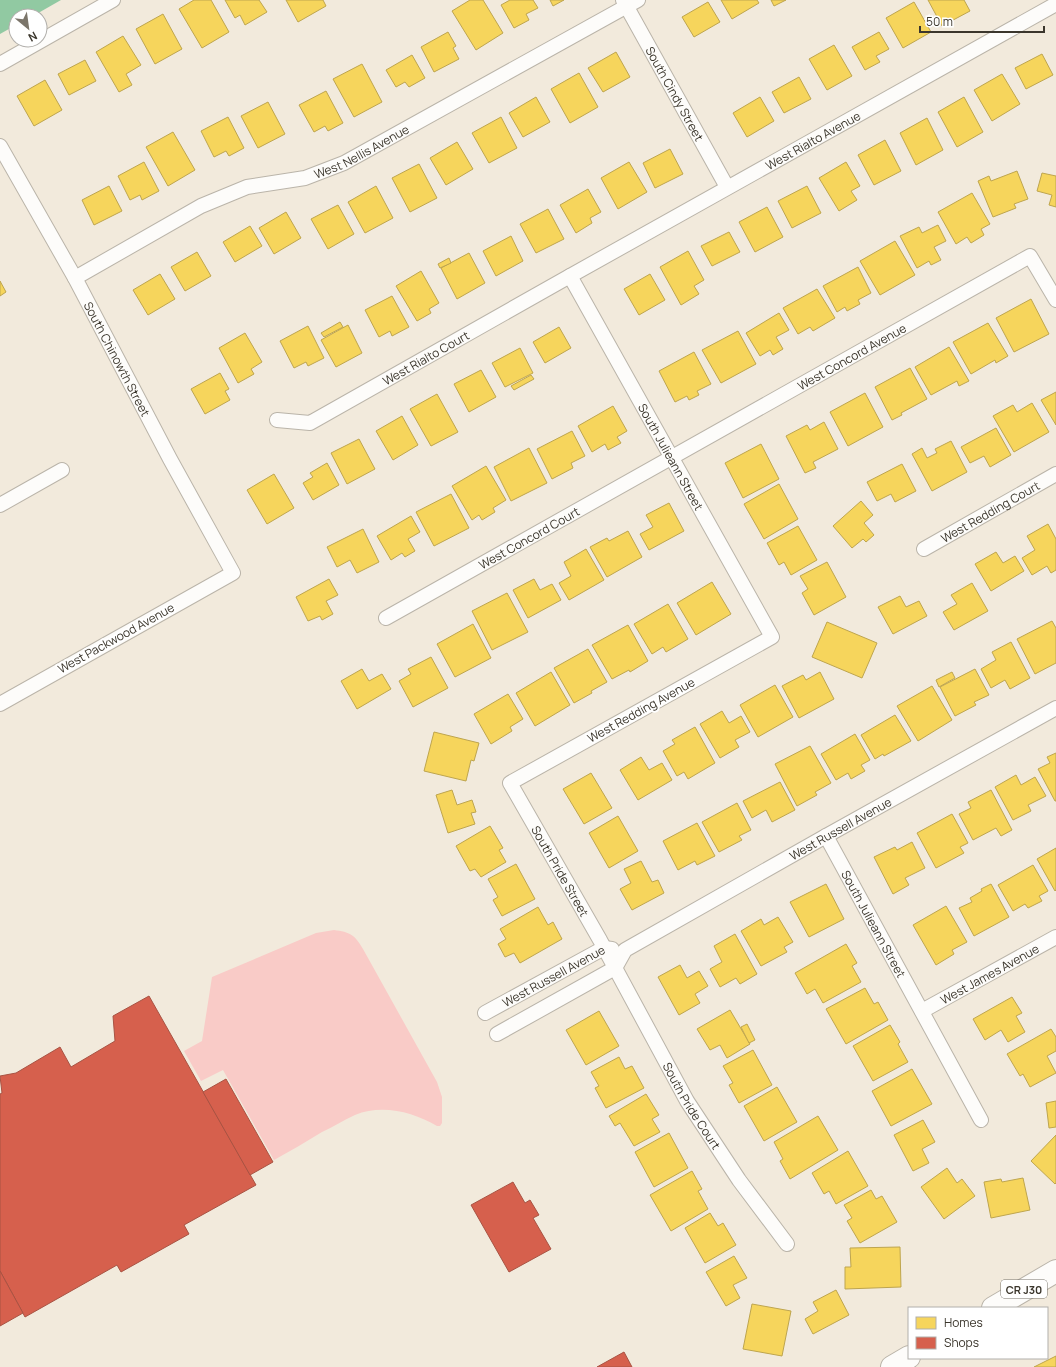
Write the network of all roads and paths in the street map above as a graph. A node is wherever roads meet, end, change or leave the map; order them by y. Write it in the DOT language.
graph roads {
  1 [pos="113,0"];
  2 [pos="629,2"];
  3 [pos="1056,4"];
  4 [pos="0,64"];
  5 [pos="0,146"];
  6 [pos="727,187"];
  7 [pos="570,276"];
  8 [pos="75,278"];
  9 [pos="1056,300"];
  10 [pos="277,420"];
  11 [pos="672,458"];
  12 [pos="62,470"];
  13 [pos="1056,474"];
  14 [pos="1,502"];
  15 [pos="924,549"];
  16 [pos="233,573"];
  17 [pos="386,618"];
  18 [pos="772,637"];
  19 [pos="0,704"];
  20 [pos="1056,708"];
  21 [pos="510,783"];
  22 [pos="826,836"];
  23 [pos="1056,937"];
  24 [pos="625,950"];
  25 [pos="610,958"];
  26 [pos="922,1011"];
  27 [pos="486,1013"];
  28 [pos="497,1034"];
  29 [pos="981,1120"];
  30 [pos="787,1244"];
  31 [pos="1056,1271"];
  32 [pos="995,1307"];
  33 [pos="908,1358"];
  34 [pos="892,1367"];
  1 -- 4 [label="street"];
  2 -- 6 [label="street, South Cindy Street"];
  2 -- 8 [label="street, West Nellis Avenue"];
  3 -- 6 [label="street, West Rialto Avenue"];
  5 -- 8 [label="street, South Chinowth Street"];
  6 -- 7 [label="street, West Rialto Avenue"];
  7 -- 10 [label="street, West Rialto Court"];
  7 -- 11 [label="street, South Julieann Street"];
  8 -- 16 [label="street, South Chinowth Street"];
  9 -- 11 [label="street, West Concord Avenue"];
  11 -- 17 [label="street, West Concord Court"];
  11 -- 18 [label="street, South Julieann Street"];
  12 -- 14 [label="street"];
  13 -- 15 [label="street, West Redding Court"];
  16 -- 19 [label="street, West Packwood Avenue"];
  18 -- 21 [label="street, West Redding Avenue"];
  20 -- 22 [label="street, West Russell Avenue"];
  21 -- 25 [label="street, South Pride Street"];
  22 -- 24 [label="street, West Russell Avenue"];
  22 -- 26 [label="street, South Julieann Street"];
  23 -- 26 [label="street, West James Avenue"];
  24 -- 25 [label="street, West Russell Avenue"];
  24 -- 25 [label="street, West Russell Avenue"];
  25 -- 27 [label="street, West Russell Avenue"];
  25 -- 28 [label="street, West Russell Avenue"];
  25 -- 30 [label="street, South Pride Court"];
  26 -- 29 [label="street, South Julieann Street"];
  31 -- 32 [label="main road, CR J30"];
  33 -- 34 [label="main road"];
}
